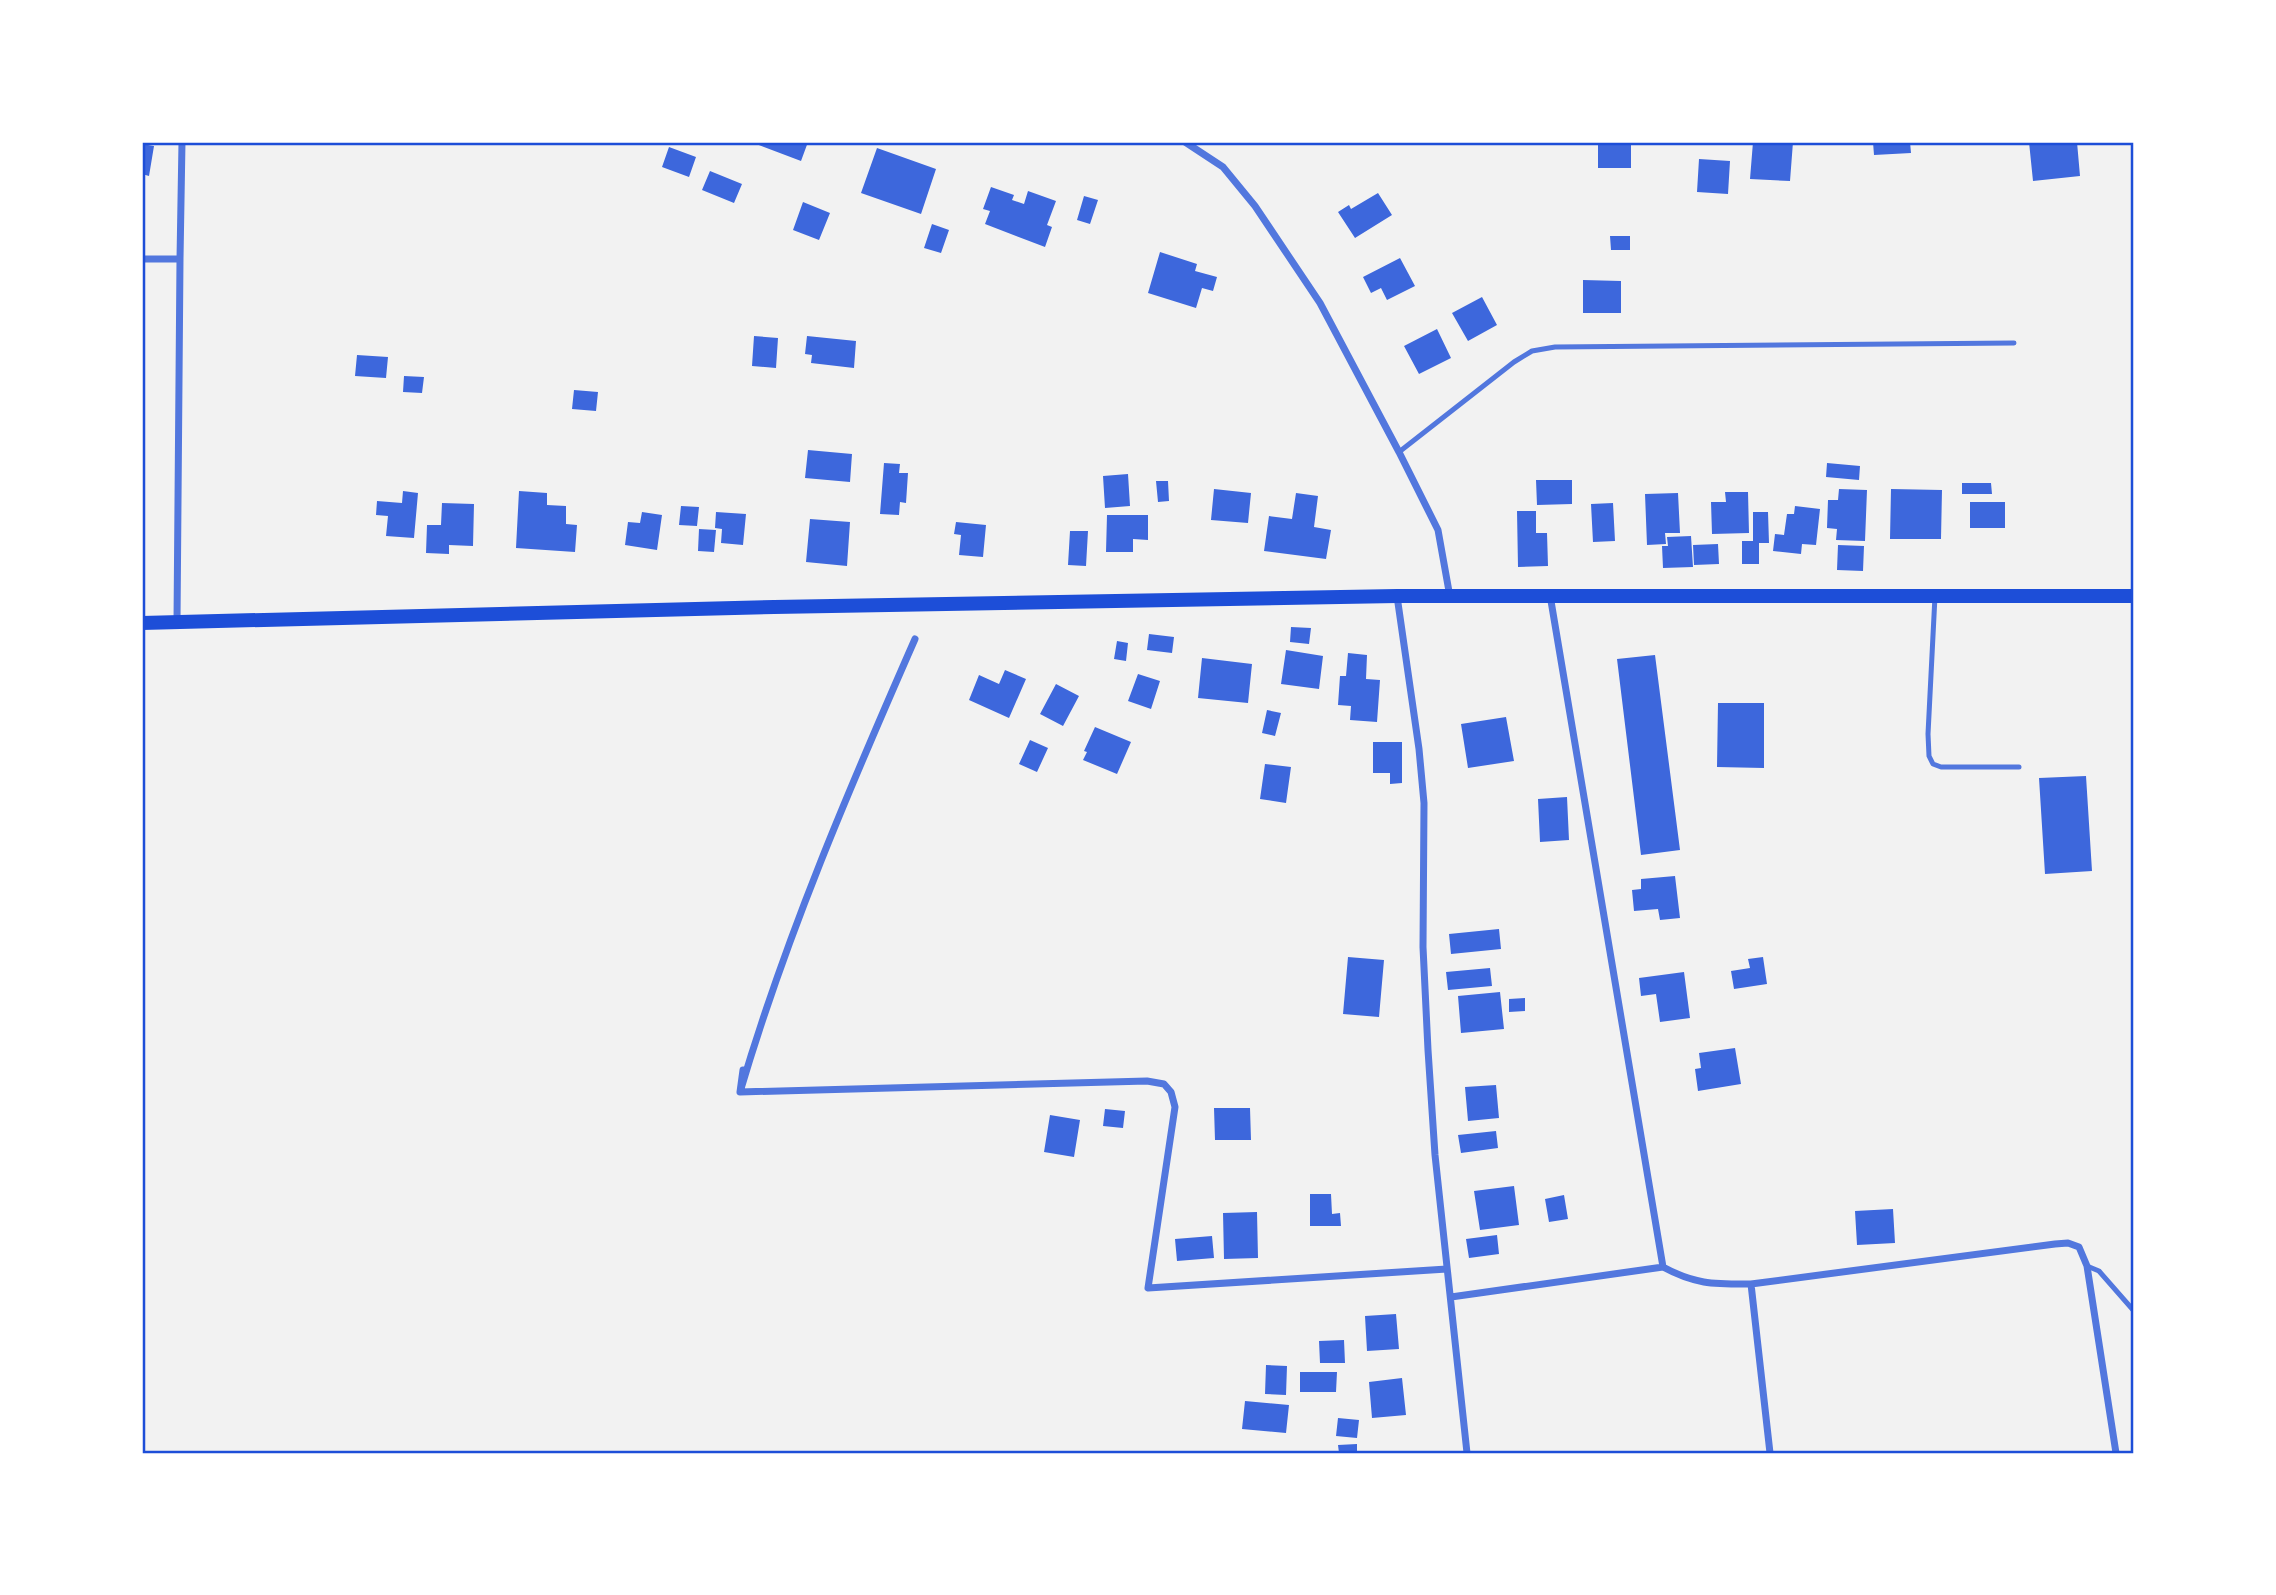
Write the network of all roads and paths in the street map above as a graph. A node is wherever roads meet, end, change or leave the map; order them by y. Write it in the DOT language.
graph roads {
  1 [pos="182,142"];
  2 [pos="1185,142"];
  3 [pos="142,259"];
  4 [pos="180,259"];
  5 [pos="2014,343"];
  6 [pos="1399,452"];
  7 [pos="1550,595"];
  8 [pos="1397,596"];
  9 [pos="1935,596"];
  10 [pos="2134,596"];
  11 [pos="1450,598"];
  12 [pos="177,622"];
  13 [pos="142,623"];
  14 [pos="915,639"];
  15 [pos="2019,767"];
  16 [pos="743,1070"];
  17 [pos="740,1092"];
  18 [pos="2087,1265"];
  19 [pos="1663,1268"];
  20 [pos="1447,1269"];
  21 [pos="1751,1284"];
  22 [pos="1451,1297"];
  23 [pos="2134,1311"];
  24 [pos="1467,1453"];
  25 [pos="1770,1453"];
  26 [pos="2116,1453"];
  1 -- 4 [label="street"];
  2 -- 6 [label="street"];
  3 -- 4 [label="street"];
  4 -- 12 [label="street"];
  5 -- 6 [label="lane"];
  6 -- 11 [label="street"];
  7 -- 9 [label="main road"];
  7 -- 11 [label="main road"];
  7 -- 19 [label="street"];
  8 -- 11 [label="main road"];
  8 -- 12 [label="main road"];
  8 -- 20 [label="street"];
  9 -- 10 [label="main road"];
  9 -- 15 [label="lane"];
  12 -- 13 [label="main road"];
  14 -- 17 [label="street"];
  16 -- 17 [label="street"];
  17 -- 20 [label="street"];
  18 -- 21 [label="street"];
  18 -- 23 [label="lane"];
  18 -- 26 [label="street"];
  19 -- 21 [label="street"];
  19 -- 22 [label="street"];
  20 -- 22 [label="street"];
  21 -- 25 [label="street"];
  22 -- 24 [label="street"];
}
